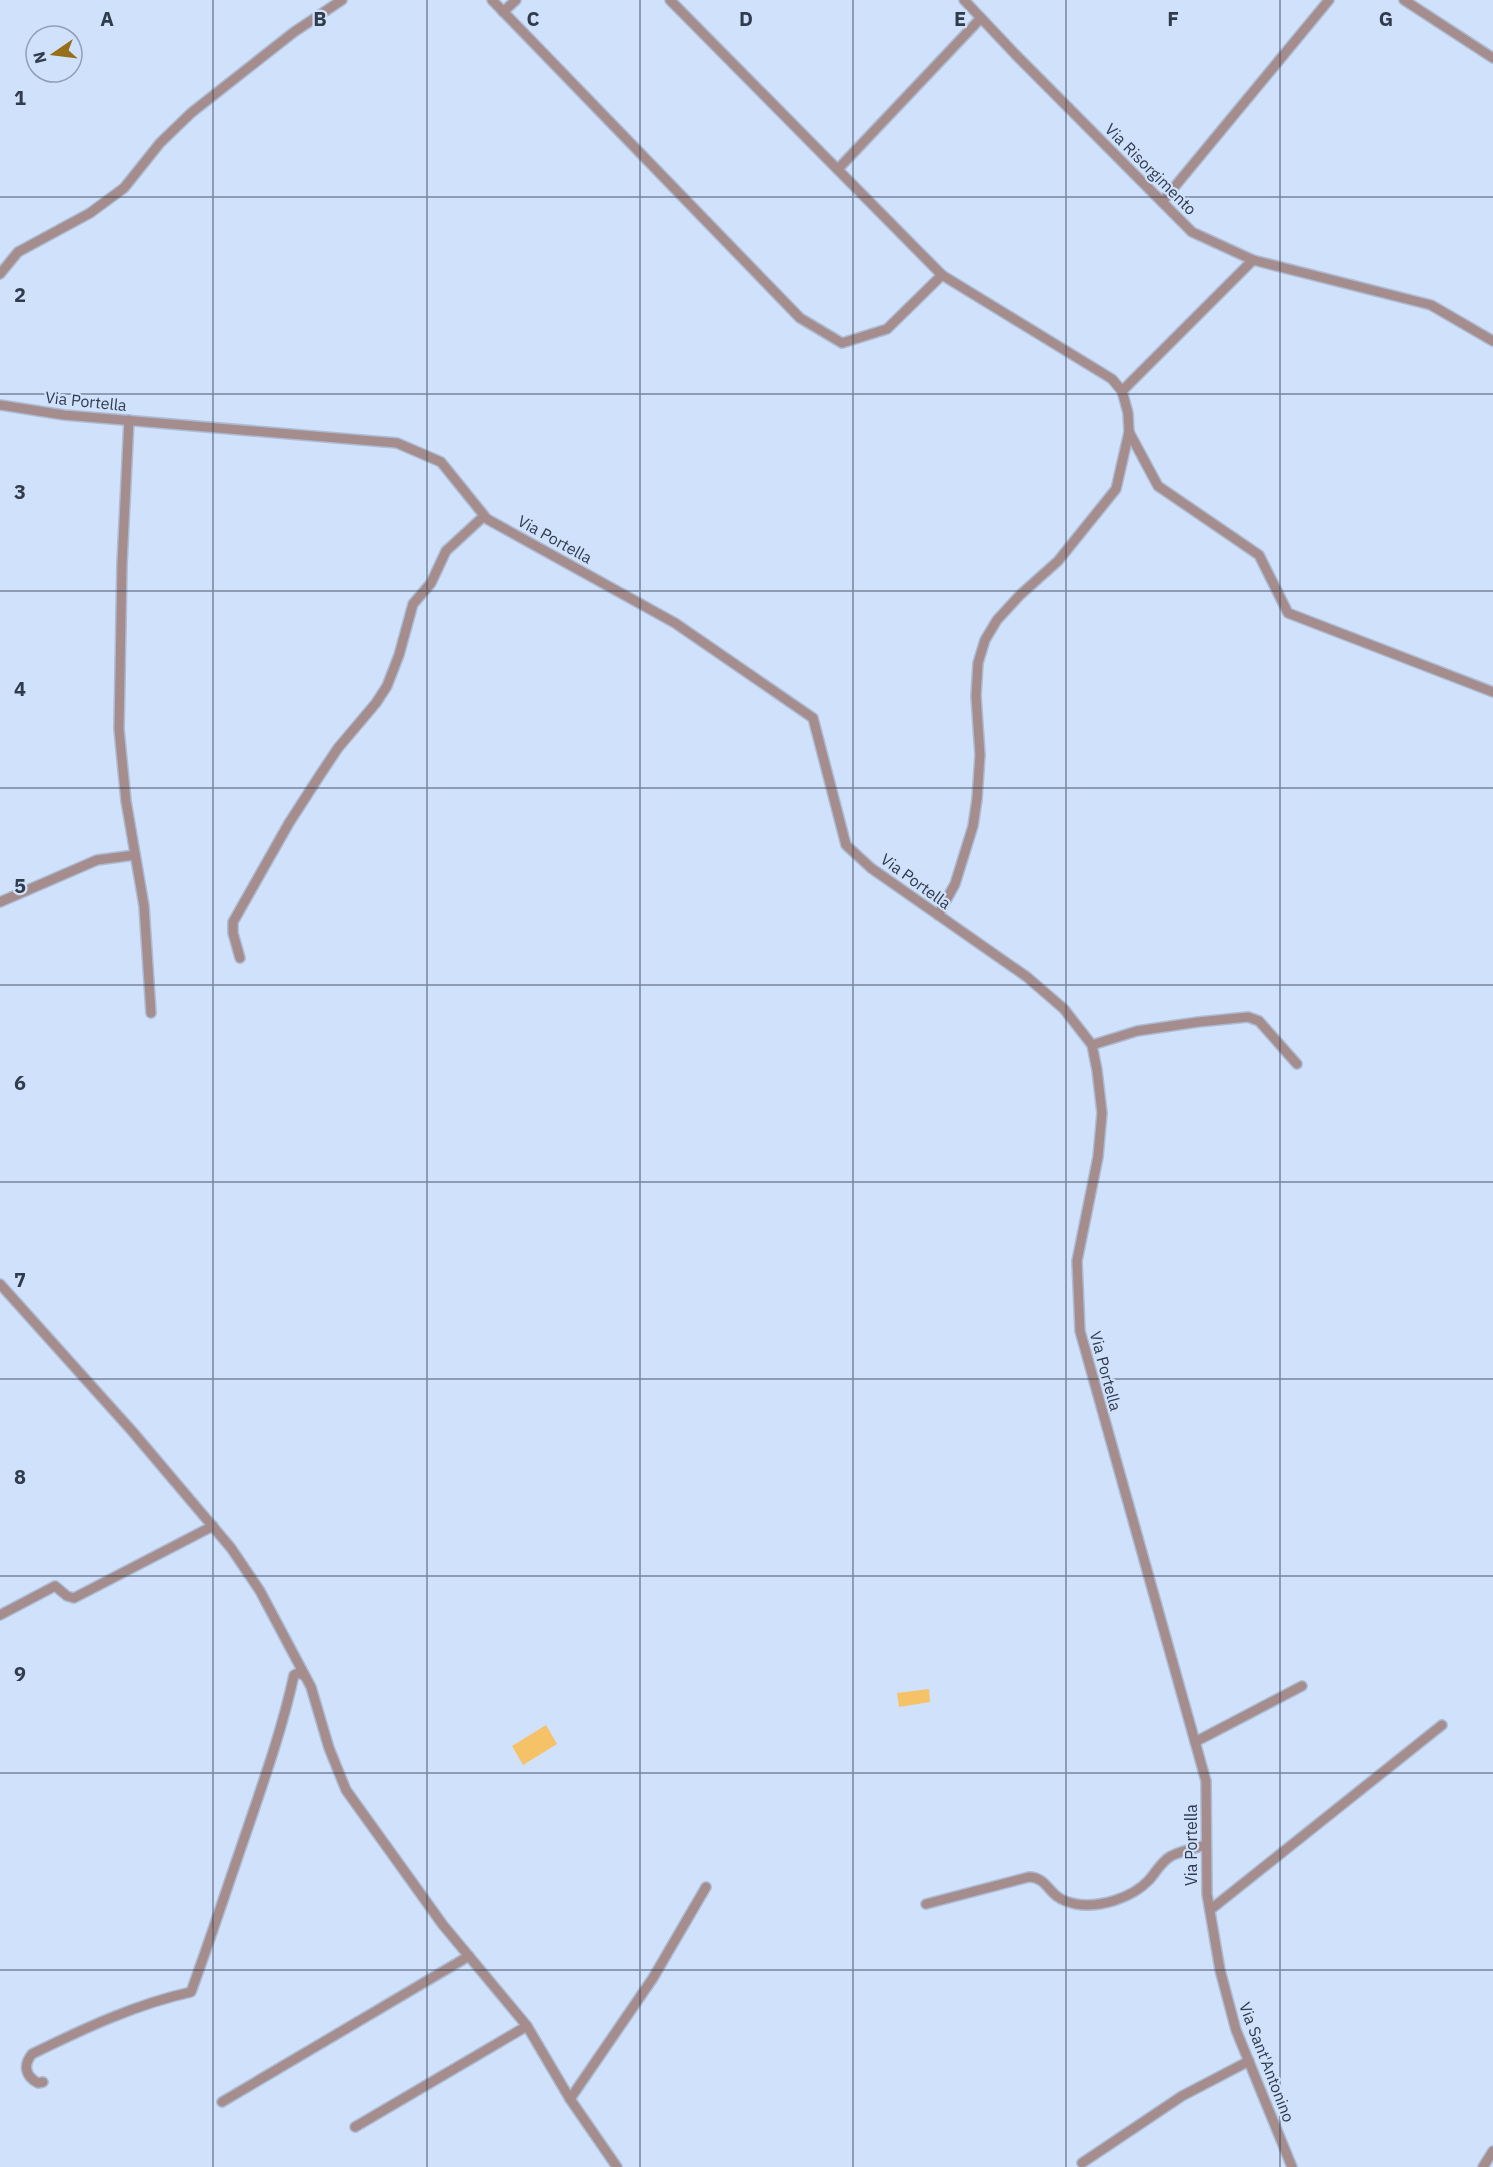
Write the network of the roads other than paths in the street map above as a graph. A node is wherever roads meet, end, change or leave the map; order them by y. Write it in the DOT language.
graph roads {
  1 [pos="342,0"];
  2 [pos="492,0"];
  3 [pos="516,0"];
  4 [pos="670,0"];
  5 [pos="964,0"];
  6 [pos="1329,0"];
  7 [pos="1404,0"];
  8 [pos="503,12"];
  9 [pos="981,18"];
  10 [pos="1493,58"];
  11 [pos="838,169"];
  12 [pos="1162,202"];
  13 [pos="1253,260"];
  14 [pos="0,274"];
  15 [pos="942,275"];
  16 [pos="1493,341"];
  17 [pos="1122,392"];
  18 [pos="0,405"];
  19 [pos="129,420"];
  20 [pos="1129,432"];
  21 [pos="484,516"];
  22 [pos="1493,692"];
  23 [pos="135,855"];
  24 [pos="0,902"];
  25 [pos="938,915"];
  26 [pos="240,958"];
  27 [pos="151,1013"];
  28 [pos="1092,1045"];
  29 [pos="1297,1064"];
  30 [pos="0,1284"];
  31 [pos="213,1526"];
  32 [pos="0,1615"];
  33 [pos="303,1675"];
  34 [pos="1302,1686"];
  35 [pos="1442,1725"];
  36 [pos="1195,1742"];
  37 [pos="1206,1845"];
  38 [pos="706,1887"];
  39 [pos="1207,1894"];
  40 [pos="926,1904"];
  41 [pos="1210,1910"];
  42 [pos="469,1956"];
  43 [pos="527,2026"];
  44 [pos="1249,2061"];
  45 [pos="44,2082"];
  46 [pos="570,2099"];
  47 [pos="222,2102"];
  48 [pos="355,2127"];
  49 [pos="1493,2151"];
  50 [pos="1082,2163"];
  51 [pos="618,2167"];
  52 [pos="1292,2167"];
  53 [pos="1483,2167"];
  1 -- 14 [label="street"];
  2 -- 8 [label="street"];
  3 -- 8 [label="street"];
  4 -- 11 [label="street"];
  5 -- 9 [label="street, Via Risorgimento"];
  6 -- 12 [label="street"];
  7 -- 10 [label="street"];
  8 -- 15 [label="street"];
  9 -- 11 [label="street"];
  9 -- 12 [label="street, Via Risorgimento"];
  11 -- 15 [label="street"];
  12 -- 13 [label="street, Via Risorgimento"];
  13 -- 16 [label="street, Via Risorgimento"];
  13 -- 17 [label="street"];
  15 -- 17 [label="street"];
  17 -- 20 [label="street"];
  18 -- 19 [label="street, Via Portella"];
  19 -- 21 [label="street, Via Portella"];
  19 -- 23 [label="street"];
  20 -- 22 [label="street"];
  20 -- 25 [label="street"];
  21 -- 25 [label="street, Via Portella"];
  21 -- 26 [label="street"];
  23 -- 24 [label="street"];
  23 -- 27 [label="street"];
  25 -- 28 [label="street, Via Portella"];
  28 -- 29 [label="street"];
  28 -- 36 [label="street, Via Portella"];
  30 -- 31 [label="street"];
  31 -- 32 [label="street"];
  31 -- 33 [label="street"];
  33 -- 42 [label="street"];
  33 -- 45 [label="street"];
  34 -- 36 [label="street"];
  35 -- 41 [label="street"];
  36 -- 37 [label="street, Via Portella"];
  37 -- 39 [label="street, Via Portella"];
  37 -- 40 [label="street"];
  38 -- 46 [label="street"];
  39 -- 41 [label="street, Via Sant'Antonino"];
  41 -- 44 [label="street, Via Sant'Antonino"];
  42 -- 43 [label="street"];
  42 -- 47 [label="street"];
  43 -- 46 [label="street"];
  43 -- 48 [label="street"];
  44 -- 50 [label="street"];
  44 -- 52 [label="street, Via Sant'Antonino"];
  46 -- 51 [label="street"];
  49 -- 53 [label="street"];
}
